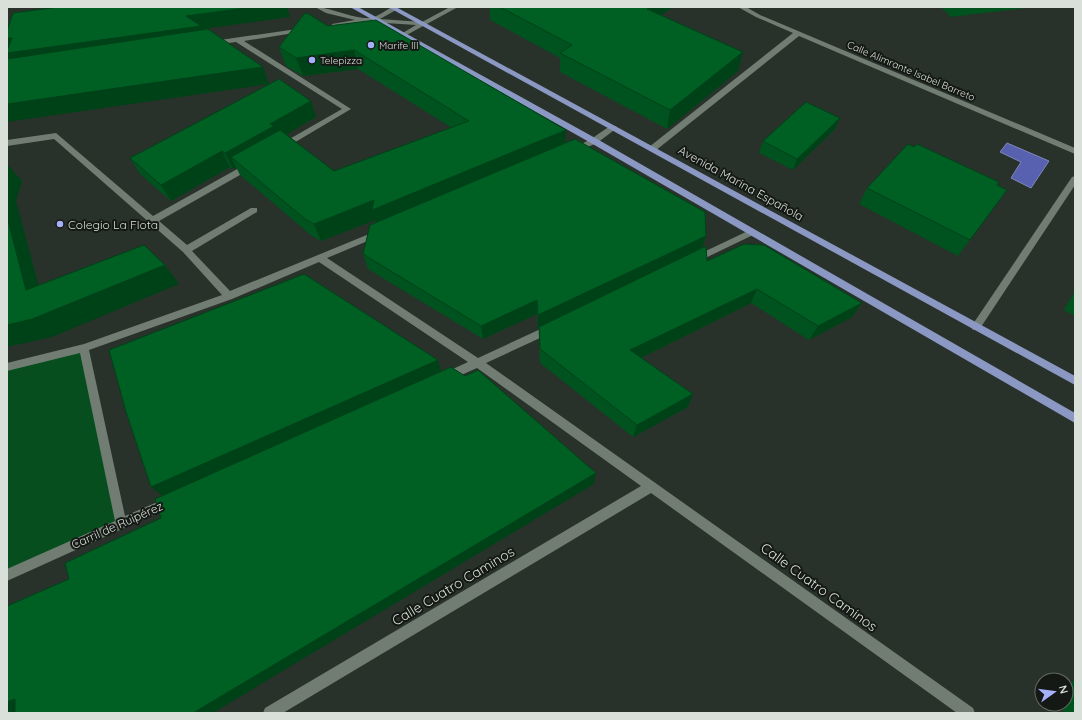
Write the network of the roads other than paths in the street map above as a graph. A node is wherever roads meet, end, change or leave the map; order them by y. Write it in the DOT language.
graph roads {
  1 [pos="318,7"];
  2 [pos="353,7"];
  3 [pos="455,7"];
  4 [pos="741,7"];
  5 [pos="393,8"];
  6 [pos="375,19"];
  7 [pos="422,24"];
  8 [pos="329,26"];
  9 [pos="314,28"];
  10 [pos="798,33"];
  11 [pos="403,35"];
  12 [pos="238,40"];
  13 [pos="207,44"];
  14 [pos="613,128"];
  15 [pos="594,141"];
  16 [pos="7,143"];
  17 [pos="652,149"];
  18 [pos="273,152"];
  19 [pos="1075,152"];
  20 [pos="565,154"];
  21 [pos="260,159"];
  22 [pos="1075,179"];
  23 [pos="254,210"];
  24 [pos="152,221"];
  25 [pos="385,230"];
  26 [pos="750,233"];
  27 [pos="186,250"];
  28 [pos="320,258"];
  29 [pos="686,264"];
  30 [pos="229,296"];
  31 [pos="557,325"];
  32 [pos="976,327"];
  33 [pos="84,348"];
  34 [pos="478,363"];
  35 [pos="7,368"];
  36 [pos="1075,381"];
  37 [pos="434,382"];
  38 [pos="1075,418"];
  39 [pos="652,486"];
  40 [pos="180,497"];
  41 [pos="122,523"];
  42 [pos="7,575"];
  43 [pos="270,713"];
  44 [pos="968,713"];
  1 -- 6 [label="street"];
  2 -- 6 [label="main road"];
  3 -- 7 [label="street"];
  4 -- 10 [label="street, Calle Alimrante Isabel Barreto"];
  5 -- 6 [label="street"];
  5 -- 7 [label="main road, Avenida Marina Española"];
  6 -- 7 [label="street"];
  6 -- 8 [label="street"];
  6 -- 11 [label="main road"];
  7 -- 11 [label="street"];
  7 -- 14 [label="main road, Avenida Marina Española"];
  9 -- 12 [label="street"];
  10 -- 17 [label="street"];
  10 -- 19 [label="street, Calle Alimrante Isabel Barreto"];
  11 -- 15 [label="main road"];
  12 -- 13 [label="street"];
  12 -- 18 [label="street"];
  14 -- 15 [label="street"];
  14 -- 17 [label="main road, Avenida Marina Española"];
  15 -- 20 [label="street"];
  15 -- 26 [label="main road"];
  16 -- 24 [label="street"];
  17 -- 32 [label="main road, Avenida Marina Española"];
  21 -- 24 [label="street"];
  22 -- 32 [label="street"];
  23 -- 27 [label="street"];
  24 -- 27 [label="street"];
  25 -- 28 [label="street"];
  26 -- 29 [label="street"];
  26 -- 38 [label="main road"];
  27 -- 30 [label="street"];
  28 -- 30 [label="street"];
  28 -- 34 [label="street, Calle Cuatro Caminos"];
  30 -- 33 [label="street"];
  31 -- 34 [label="street"];
  32 -- 36 [label="main road, Avenida Marina Española"];
  33 -- 35 [label="street"];
  33 -- 41 [label="street"];
  34 -- 37 [label="street"];
  34 -- 39 [label="street, Calle Cuatro Caminos"];
  39 -- 43 [label="street, Calle Cuatro Caminos"];
  39 -- 44 [label="street, Calle Cuatro Caminos"];
  40 -- 41 [label="street, Carril de Ruipérez"];
  41 -- 42 [label="street, Carril de Ruipérez"];
}
